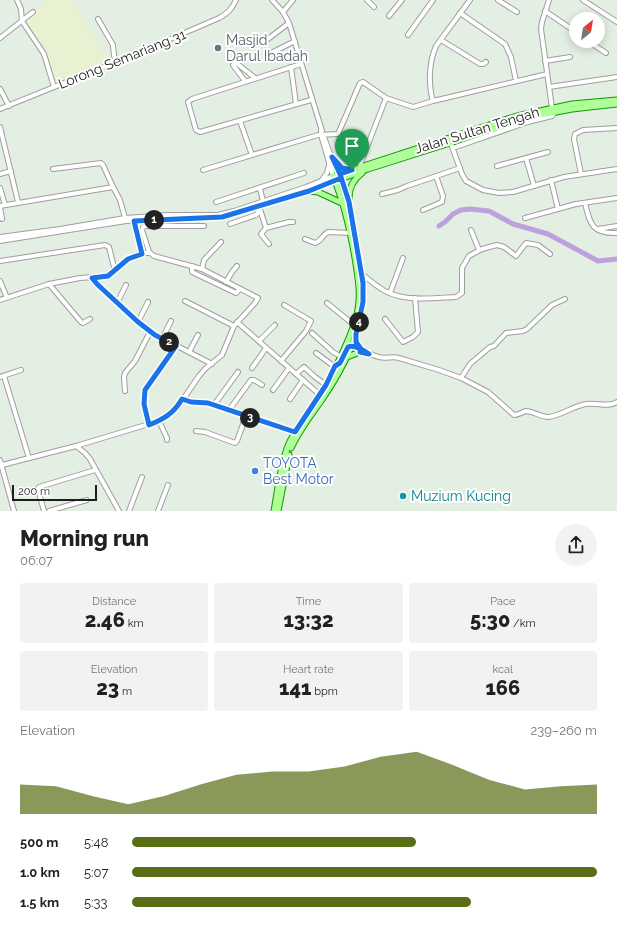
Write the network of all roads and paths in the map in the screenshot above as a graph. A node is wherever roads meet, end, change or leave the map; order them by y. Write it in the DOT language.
graph roads {
  1 [pos="17,0"];
  2 [pos="236,0"];
  3 [pos="272,0"];
  4 [pos="293,0"];
  5 [pos="367,0"];
  6 [pos="402,0"];
  7 [pos="433,0"];
  8 [pos="498,0"];
  9 [pos="549,0"];
  10 [pos="583,0"];
  11 [pos="468,1"];
  12 [pos="374,7"];
  13 [pos="545,11"];
  14 [pos="33,12"];
  15 [pos="283,12"];
  16 [pos="517,12"];
  17 [pos="460,13"];
  18 [pos="389,16"];
  19 [pos="98,19"];
  20 [pos="22,21"];
  21 [pos="617,22"];
  22 [pos="289,23"];
  23 [pos="569,27"];
  24 [pos="408,35"];
  25 [pos="0,38"];
  26 [pos="256,38"];
  27 [pos="441,40"];
  28 [pos="295,41"];
  29 [pos="598,48"];
  30 [pos="273,52"];
  31 [pos="606,53"];
  32 [pos="570,57"];
  33 [pos="117,61"];
  34 [pos="545,61"];
  35 [pos="486,62"];
  36 [pos="301,64"];
  37 [pos="291,67"];
  38 [pos="547,74"];
  39 [pos="617,77"];
  40 [pos="255,78"];
  41 [pos="245,81"];
  42 [pos="516,81"];
  43 [pos="54,87"];
  44 [pos="549,87"];
  45 [pos="0,89"];
  46 [pos="386,98"];
  47 [pos="311,100"];
  48 [pos="617,100"];
  49 [pos="433,101"];
  50 [pos="296,104"];
  51 [pos="617,104"];
  52 [pos="9,106"];
  53 [pos="0,109"];
  54 [pos="553,110"];
  55 [pos="240,121"];
  56 [pos="0,127"];
  57 [pos="617,128"];
  58 [pos="322,135"];
  59 [pos="452,146"];
  60 [pos="548,152"];
  61 [pos="252,155"];
  62 [pos="526,158"];
  63 [pos="331,159"];
  64 [pos="360,165"];
  65 [pos="497,166"];
  66 [pos="460,168"];
  67 [pos="53,169"];
  68 [pos="368,169"];
  69 [pos="617,169"];
  70 [pos="203,170"];
  71 [pos="352,170"];
  72 [pos="11,171"];
  73 [pos="0,174"];
  74 [pos="304,174"];
  75 [pos="581,174"];
  76 [pos="340,176"];
  77 [pos="436,176"];
  78 [pos="334,178"];
  79 [pos="551,180"];
  80 [pos="320,182"];
  81 [pos="534,186"];
  82 [pos="113,187"];
  83 [pos="0,188"];
  84 [pos="260,189"];
  85 [pos="309,191"];
  86 [pos="293,194"];
  87 [pos="382,194"];
  88 [pos="617,198"];
  89 [pos="263,201"];
  90 [pos="18,202"];
  91 [pos="216,202"];
  92 [pos="346,203"];
  93 [pos="585,203"];
  94 [pos="5,205"];
  95 [pos="0,206"];
  96 [pos="258,207"];
  97 [pos="558,209"];
  98 [pos="423,210"];
  99 [pos="125,218"];
  100 [pos="525,218"];
  101 [pos="2,219"];
  102 [pos="134,221"];
  103 [pos="293,222"];
  104 [pos="230,224"];
  105 [pos="204,226"];
  106 [pos="617,226"];
  107 [pos="266,228"];
  108 [pos="598,229"];
  109 [pos="471,230"];
  110 [pos="351,233"];
  111 [pos="617,233"];
  112 [pos="0,237"];
  113 [pos="305,239"];
  114 [pos="0,241"];
  115 [pos="221,242"];
  116 [pos="269,244"];
  117 [pos="479,250"];
  118 [pos="150,253"];
  119 [pos="142,254"];
  120 [pos="550,254"];
  121 [pos="403,258"];
  122 [pos="0,261"];
  123 [pos="192,266"];
  124 [pos="237,266"];
  125 [pos="202,269"];
  126 [pos="115,271"];
  127 [pos="362,274"];
  128 [pos="92,278"];
  129 [pos="0,281"];
  130 [pos="371,281"];
  131 [pos="226,282"];
  132 [pos="363,283"];
  133 [pos="49,284"];
  134 [pos="126,285"];
  135 [pos="240,289"];
  136 [pos="390,293"];
  137 [pos="6,298"];
  138 [pos="415,298"];
  139 [pos="565,299"];
  140 [pos="0,300"];
  141 [pos="185,301"];
  142 [pos="148,302"];
  143 [pos="117,303"];
  144 [pos="326,303"];
  145 [pos="284,305"];
  146 [pos="90,319"];
  147 [pos="385,319"];
  148 [pos="171,321"];
  149 [pos="138,322"];
  150 [pos="238,322"];
  151 [pos="275,325"];
  152 [pos="354,325"];
  153 [pos="234,326"];
  154 [pos="150,332"];
  155 [pos="312,333"];
  156 [pos="356,334"];
  157 [pos="198,335"];
  158 [pos="162,339"];
  159 [pos="259,341"];
  160 [pos="176,346"];
  161 [pos="351,347"];
  162 [pos="266,348"];
  163 [pos="360,351"];
  164 [pos="188,352"];
  165 [pos="316,353"];
  166 [pos="340,356"];
  167 [pos="347,357"];
  168 [pos="281,361"];
  169 [pos="212,364"];
  170 [pos="335,367"];
  171 [pos="252,368"];
  172 [pos="289,368"];
  173 [pos="21,370"];
  174 [pos="238,372"];
  175 [pos="296,374"];
  176 [pos="2,377"];
  177 [pos="461,378"];
  178 [pos="303,380"];
  179 [pos="262,385"];
  180 [pos="326,385"];
  181 [pos="273,390"];
  182 [pos="125,391"];
  183 [pos="320,395"];
  184 [pos="182,399"];
  185 [pos="290,399"];
  186 [pos="617,402"];
  187 [pos="214,405"];
  188 [pos="229,410"];
  189 [pos="246,416"];
  190 [pos="159,421"];
  191 [pos="149,425"];
  192 [pos="196,431"];
  193 [pos="295,432"];
  194 [pos="167,440"];
  195 [pos="89,442"];
  196 [pos="76,446"];
  197 [pos="85,453"];
  198 [pos="29,458"];
  199 [pos="0,460"];
  200 [pos="2,465"];
  201 [pos="95,470"];
  202 [pos="142,477"];
  203 [pos="168,485"];
  204 [pos="87,500"];
  205 [pos="14,511"];
  206 [pos="44,511"];
  207 [pos="49,511"];
  208 [pos="119,511"];
  209 [pos="129,511"];
  210 [pos="158,511"];
  211 [pos="274,511"];
  212 [pos="278,511"];
  1 -- 20 [label="street"];
  2 -- 33 [label="street, Lorong Semariang 31"];
  3 -- 15 [label="street"];
  4 -- 15 [label="street"];
  5 -- 12 [label="street"];
  6 -- 18 [label="street"];
  7 -- 24 [label="street"];
  8 -- 16 [label="street"];
  9 -- 13 [label="street"];
  10 -- 21 [label="street"];
  11 -- 17 [label="street"];
  13 -- 23 [label="street"];
  13 -- 34 [label="street"];
  14 -- 20 [label="street"];
  15 -- 22 [label="street"];
  17 -- 27 [label="street"];
  17 -- 42 [label="street"];
  19 -- 33 [label="street"];
  20 -- 25 [label="street"];
  20 -- 43 [label="street"];
  22 -- 26 [label="street"];
  22 -- 28 [label="street"];
  27 -- 35 [label="street"];
  27 -- 49 [label="street"];
  28 -- 30 [label="street"];
  28 -- 36 [label="street"];
  29 -- 31 [label="street"];
  32 -- 34 [label="street"];
  33 -- 43 [label="street, Lorong Semariang 31"];
  34 -- 38 [label="street"];
  36 -- 37 [label="street"];
  36 -- 47 [label="street"];
  37 -- 40 [label="street"];
  37 -- 50 [label="street"];
  38 -- 42 [label="street"];
  38 -- 44 [label="street"];
  39 -- 44 [label="street"];
  40 -- 41 [label="street"];
  40 -- 41 [label="street"];
  41 -- 55 [label="street"];
  42 -- 49 [label="street"];
  43 -- 52 [label="street, Lorong Semariang 31"];
  44 -- 54 [label="street"];
  45 -- 52 [label="street"];
  46 -- 49 [label="street"];
  46 -- 58 [label="street"];
  46 -- 64 [label="street"];
  47 -- 50 [label="street"];
  47 -- 58 [label="street"];
  48 -- 54 [label="main road, Jalan Sultan Tengah"];
  50 -- 55 [label="street"];
  51 -- 54 [label="main road, Jalan Sultan Tengah"];
  52 -- 53 [label="street, Lorong Semariang 31"];
  54 -- 59 [label="main road, Jalan Sultan Tengah"];
  54 -- 71 [label="main road, Jalan Sultan Tengah"];
  55 -- 61 [label="street"];
  56 -- 72 [label="street"];
  57 -- 75 [label="street"];
  58 -- 61 [label="street"];
  58 -- 63 [label="street"];
  59 -- 66 [label="street"];
  59 -- 68 [label="main road, Jalan Sultan Tengah"];
  60 -- 62 [label="street"];
  61 -- 70 [label="street"];
  62 -- 65 [label="street"];
  62 -- 81 [label="street"];
  63 -- 71 [label="main road"];
  63 -- 76 [label="street"];
  63 -- 78 [label="street"];
  63 -- 80 [label="street"];
  66 -- 77 [label="street"];
  66 -- 81 [label="street"];
  67 -- 82 [label="street"];
  68 -- 76 [label="main road, Jalan Sultan Tengah"];
  68 -- 92 [label="main road"];
  69 -- 75 [label="street"];
  71 -- 76 [label="main road, Jalan Sultan Tengah"];
  72 -- 73 [label="street"];
  72 -- 90 [label="street"];
  74 -- 84 [label="street"];
  75 -- 79 [label="street"];
  76 -- 78 [label="main road"];
  76 -- 92 [label="main road"];
  77 -- 87 [label="street"];
  77 -- 98 [label="street"];
  78 -- 80 [label="street"];
  78 -- 85 [label="street"];
  78 -- 92 [label="main road"];
  79 -- 81 [label="street"];
  79 -- 97 [label="street"];
  80 -- 86 [label="street"];
  82 -- 90 [label="street"];
  82 -- 99 [label="street"];
  83 -- 94 [label="street"];
  84 -- 89 [label="street"];
  84 -- 91 [label="street"];
  85 -- 86 [label="street"];
  85 -- 92 [label="main road"];
  86 -- 89 [label="street"];
  86 -- 96 [label="street"];
  88 -- 93 [label="street"];
  89 -- 99 [label="street"];
  90 -- 94 [label="street"];
  92 -- 110 [label="main road"];
  92 -- 127 [label="main road"];
  93 -- 97 [label="street"];
  93 -- 108 [label="street"];
  94 -- 95 [label="street"];
  95 -- 101 [label="street"];
  96 -- 102 [label="street"];
  96 -- 104 [label="street"];
  96 -- 107 [label="street"];
  97 -- 100 [label="street"];
  99 -- 112 [label="street"];
  102 -- 114 [label="street"];
  102 -- 119 [label="street"];
  103 -- 107 [label="street"];
  105 -- 118 [label="street"];
  106 -- 108 [label="street"];
  107 -- 116 [label="street"];
  108 -- 111 [label="street"];
  109 -- 117 [label="street"];
  110 -- 113 [label="street"];
  110 -- 152 [label="main road"];
  115 -- 125 [label="street"];
  117 -- 120 [label="street"];
  117 -- 138 [label="street"];
  118 -- 119 [label="street"];
  118 -- 123 [label="street"];
  119 -- 126 [label="street"];
  121 -- 136 [label="street"];
  122 -- 126 [label="street"];
  123 -- 125 [label="street"];
  123 -- 135 [label="street"];
  124 -- 131 [label="street"];
  125 -- 131 [label="street"];
  126 -- 128 [label="street"];
  127 -- 130 [label="street"];
  127 -- 132 [label="main road"];
  128 -- 133 [label="street"];
  128 -- 143 [label="street"];
  129 -- 137 [label="street"];
  130 -- 132 [label="street"];
  130 -- 136 [label="street"];
  131 -- 135 [label="street"];
  132 -- 156 [label="main road"];
  133 -- 137 [label="street"];
  133 -- 146 [label="street"];
  134 -- 143 [label="street"];
  135 -- 150 [label="street"];
  136 -- 138 [label="street"];
  137 -- 140 [label="street"];
  138 -- 147 [label="street"];
  139 -- 177 [label="street"];
  141 -- 153 [label="street"];
  142 -- 149 [label="street"];
  143 -- 149 [label="street"];
  144 -- 152 [label="street"];
  145 -- 168 [label="street"];
  148 -- 158 [label="street"];
  149 -- 154 [label="street"];
  150 -- 153 [label="street"];
  150 -- 159 [label="street"];
  151 -- 159 [label="street"];
  152 -- 166 [label="main road"];
  153 -- 169 [label="street"];
  154 -- 158 [label="street"];
  154 -- 182 [label="street"];
  155 -- 166 [label="street"];
  156 -- 161 [label="main road"];
  156 -- 163 [label="main road"];
  157 -- 164 [label="street"];
  158 -- 160 [label="street"];
  159 -- 162 [label="street"];
  160 -- 164 [label="street"];
  160 -- 191 [label="street"];
  161 -- 163 [label="street"];
  161 -- 167 [label="main road"];
  161 -- 170 [label="main road"];
  162 -- 168 [label="street"];
  162 -- 171 [label="street"];
  163 -- 167 [label="main road"];
  163 -- 177 [label="street"];
  164 -- 169 [label="street"];
  165 -- 170 [label="street"];
  166 -- 170 [label="main road"];
  167 -- 212 [label="main road"];
  168 -- 172 [label="street"];
  169 -- 184 [label="street"];
  170 -- 180 [label="main road"];
  172 -- 175 [label="street"];
  172 -- 181 [label="street"];
  173 -- 176 [label="street"];
  174 -- 187 [label="street"];
  175 -- 178 [label="street"];
  175 -- 180 [label="street"];
  176 -- 198 [label="street"];
  177 -- 186 [label="street"];
  178 -- 183 [label="street"];
  178 -- 185 [label="street"];
  179 -- 188 [label="street"];
  180 -- 183 [label="main road"];
  183 -- 193 [label="main road"];
  184 -- 187 [label="street"];
  184 -- 190 [label="street"];
  187 -- 188 [label="street"];
  188 -- 189 [label="street"];
  189 -- 192 [label="street"];
  189 -- 193 [label="street"];
  190 -- 191 [label="street"];
  190 -- 194 [label="street"];
  191 -- 195 [label="street"];
  193 -- 211 [label="main road"];
  195 -- 196 [label="street"];
  195 -- 197 [label="street"];
  196 -- 197 [label="street"];
  196 -- 198 [label="street"];
  197 -- 201 [label="street"];
  198 -- 200 [label="street"];
  199 -- 200 [label="street"];
  200 -- 205 [label="street"];
  201 -- 206 [label="street"];
  201 -- 208 [label="street"];
  202 -- 209 [label="street"];
  203 -- 210 [label="street"];
  204 -- 207 [label="street"];
}
